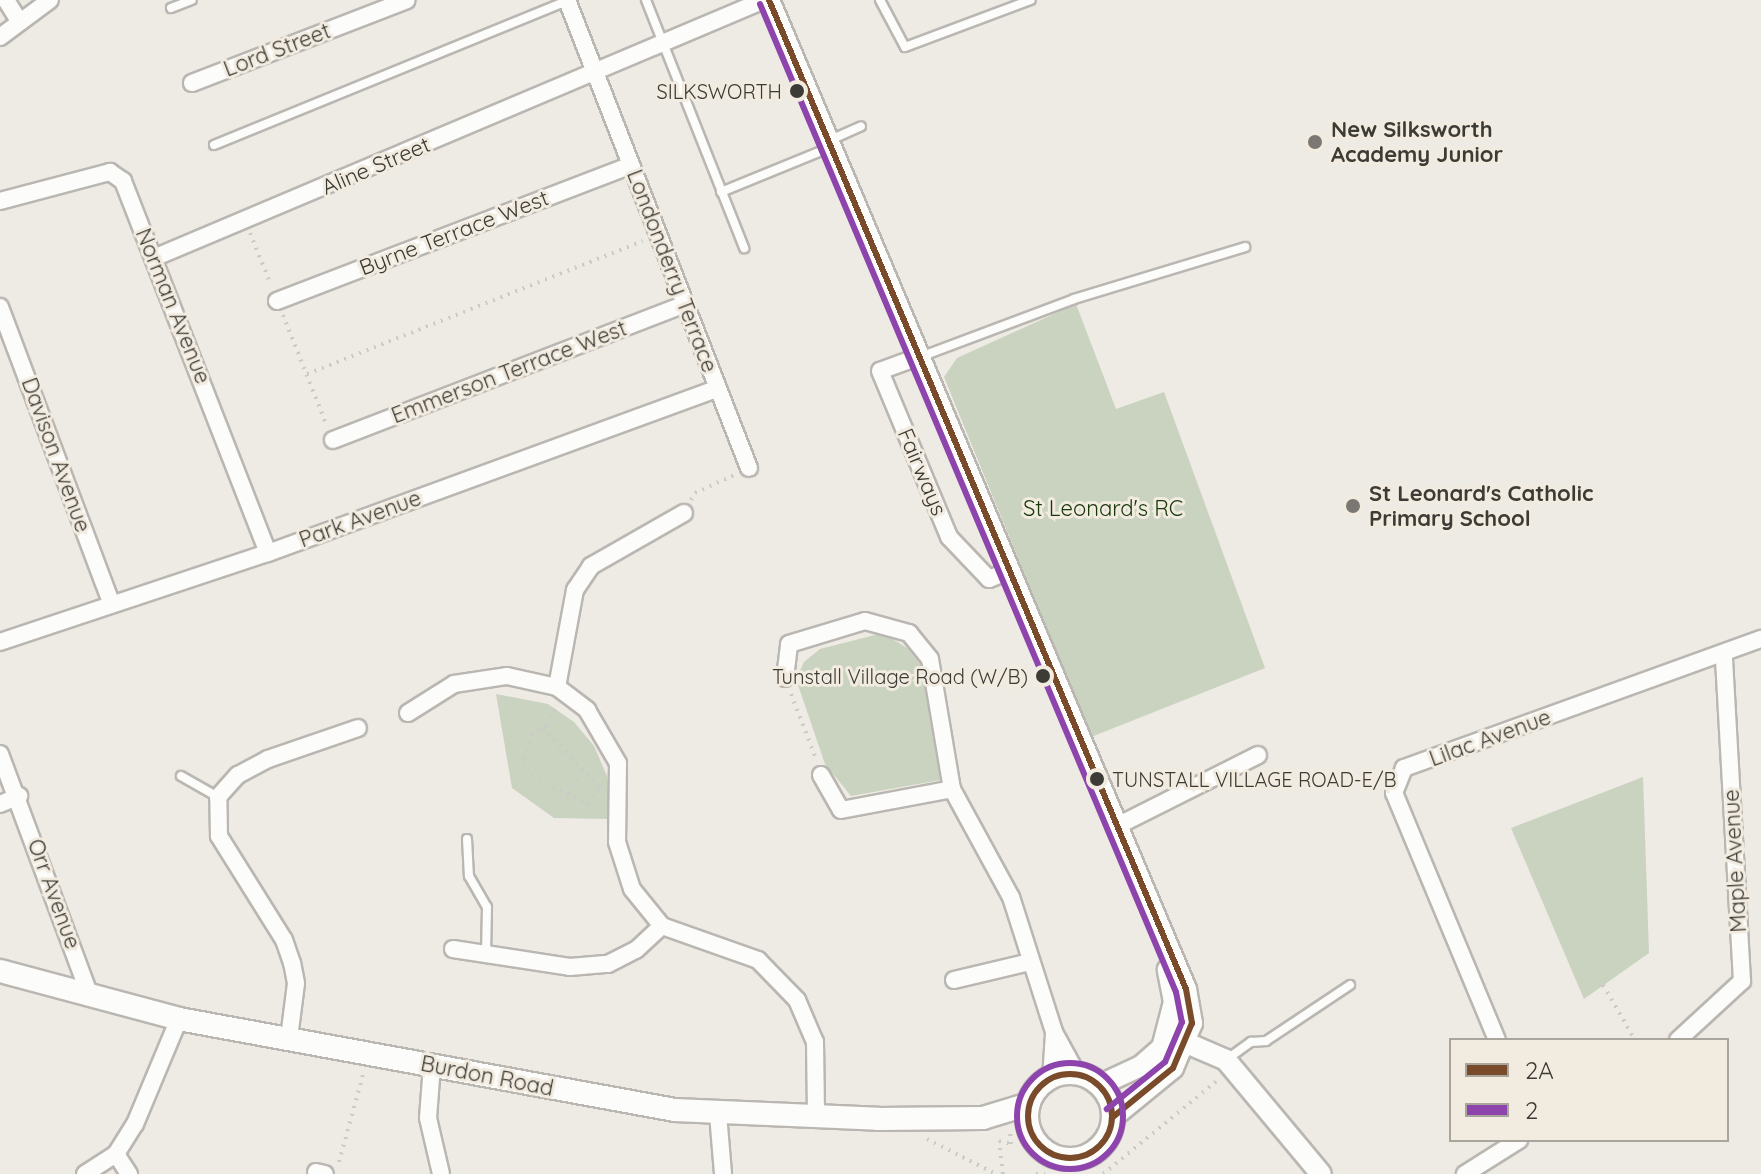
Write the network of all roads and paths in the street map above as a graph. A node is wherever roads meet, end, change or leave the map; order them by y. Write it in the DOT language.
graph roads {
  1 [pos="6,0"];
  2 [pos="50,0"];
  3 [pos="192,0"];
  4 [pos="407,0"];
  5 [pos="567,0"];
  6 [pos="646,0"];
  7 [pos="767,0"];
  8 [pos="880,0"];
  9 [pos="1031,0"];
  10 [pos="171,8"];
  11 [pos="19,21"];
  12 [pos="0,37"];
  13 [pos="664,45"];
  14 [pos="596,74"];
  15 [pos="192,83"];
  16 [pos="861,126"];
  17 [pos="828,144"];
  18 [pos="214,145"];
  19 [pos="631,165"];
  20 [pos="721,192"];
  21 [pos="0,201"];
  22 [pos="245,220"];
  23 [pos="658,235"];
  24 [pos="1245,247"];
  25 [pos="744,248"];
  26 [pos="156,257"];
  27 [pos="277,301"];
  28 [pos="685,304"];
  29 [pos="1,312"];
  30 [pos="918,357"];
  31 [pos="307,374"];
  32 [pos="718,388"];
  33 [pos="333,440"];
  34 [pos="749,468"];
  35 [pos="684,513"];
  36 [pos="268,553"];
  37 [pos="1009,571"];
  38 [pos="111,603"];
  39 [pos="1761,639"];
  40 [pos="0,642"];
  41 [pos="1724,654"];
  42 [pos="785,678"];
  43 [pos="561,690"];
  44 [pos="408,713"];
  45 [pos="358,728"];
  46 [pos="543,728"];
  47 [pos="0,754"];
  48 [pos="1258,755"];
  49 [pos="581,772"];
  50 [pos="821,775"];
  51 [pos="181,776"];
  52 [pos="600,788"];
  53 [pos="620,789"];
  54 [pos="952,789"];
  55 [pos="569,794"];
  56 [pos="19,796"];
  57 [pos="218,797"];
  58 [pos="0,804"];
  59 [pos="1115,827"];
  60 [pos="467,839"];
  61 [pos="662,926"];
  62 [pos="453,949"];
  63 [pos="486,954"];
  64 [pos="1030,962"];
  65 [pos="0,971"];
  66 [pos="954,980"];
  67 [pos="1350,985"];
  68 [pos="1603,985"];
  69 [pos="89,993"];
  70 [pos="179,1019"];
  71 [pos="1054,1032"];
  72 [pos="289,1038"];
  73 [pos="1177,1038"];
  74 [pos="1496,1038"];
  75 [pos="1634,1038"];
  76 [pos="1680,1038"];
  77 [pos="369,1053"];
  78 [pos="432,1065"];
  79 [pos="1230,1065"];
  80 [pos="1077,1074"];
  81 [pos="1051,1078"];
  82 [pos="1100,1085"];
  83 [pos="718,1114"];
  84 [pos="1016,1114"];
  85 [pos="816,1117"];
  86 [pos="1113,1117"];
  87 [pos="921,1137"];
  88 [pos="1516,1142"];
  89 [pos="116,1154"];
  90 [pos="1085,1165"];
  91 [pos="1052,1168"];
  92 [pos="85,1174"];
  93 [pos="129,1174"];
  94 [pos="335,1174"];
  95 [pos="441,1174"];
  96 [pos="723,1174"];
  97 [pos="996,1174"];
  98 [pos="1003,1174"];
  99 [pos="1036,1174"];
  100 [pos="1103,1174"];
  101 [pos="1321,1174"];
  102 [pos="1465,1174"];
  1 -- 11 [label="street"];
  2 -- 11 [label="street"];
  3 -- 10 [label="lane"];
  4 -- 15 [label="street, Lord Street"];
  5 -- 14 [label="street, Londonderry Terrace"];
  5 -- 18 [label="lane"];
  6 -- 13 [label="lane"];
  7 -- 13 [label="street, Aline Street"];
  7 -- 17 [label="street"];
  8 -- 9 [label="lane"];
  11 -- 12 [label="street"];
  13 -- 14 [label="street, Aline Street"];
  13 -- 20 [label="lane"];
  14 -- 19 [label="street, Londonderry Terrace"];
  14 -- 22 [label="street, Aline Street"];
  16 -- 17 [label="lane"];
  17 -- 20 [label="lane"];
  17 -- 30 [label="street"];
  19 -- 23 [label="street, Londonderry Terrace"];
  19 -- 27 [label="street, Byrne Terrace West"];
  20 -- 25 [label="lane"];
  21 -- 26 [label="street, Norman Avenue"];
  22 -- 26 [label="street, Aline Street"];
  22 -- 27 [label="path"];
  23 -- 28 [label="street, Londonderry Terrace"];
  23 -- 31 [label="path"];
  24 -- 30 [label="lane"];
  26 -- 36 [label="street, Norman Avenue"];
  27 -- 31 [label="path"];
  28 -- 32 [label="street, Londonderry Terrace"];
  28 -- 33 [label="street, Emmerson Terrace West"];
  29 -- 38 [label="street, Davison Avenue"];
  30 -- 37 [label="street"];
  30 -- 37 [label="street, Fairways"];
  31 -- 33 [label="path"];
  32 -- 34 [label="street, Londonderry Terrace"];
  32 -- 36 [label="street, Park Avenue"];
  34 -- 35 [label="path"];
  35 -- 43 [label="street"];
  36 -- 38 [label="street, Park Avenue"];
  37 -- 59 [label="street"];
  38 -- 40 [label="street, Park Avenue"];
  39 -- 41 [label="street, Lilac Avenue"];
  41 -- 74 [label="street, Lilac Avenue"];
  41 -- 76 [label="street, Maple Avenue"];
  42 -- 50 [label="path"];
  42 -- 54 [label="street"];
  43 -- 44 [label="street"];
  43 -- 46 [label="path"];
  43 -- 53 [label="street"];
  45 -- 57 [label="street"];
  46 -- 49 [label="path"];
  46 -- 55 [label="path"];
  47 -- 56 [label="street, Orr Avenue"];
  48 -- 59 [label="street"];
  49 -- 52 [label="path"];
  49 -- 55 [label="path"];
  50 -- 54 [label="street"];
  51 -- 57 [label="lane"];
  52 -- 53 [label="path"];
  52 -- 55 [label="path"];
  53 -- 61 [label="street"];
  54 -- 64 [label="street"];
  56 -- 58 [label="street"];
  56 -- 69 [label="street, Orr Avenue"];
  57 -- 72 [label="street"];
  59 -- 73 [label="street"];
  60 -- 63 [label="lane"];
  61 -- 63 [label="street"];
  61 -- 85 [label="street"];
  62 -- 63 [label="street"];
  64 -- 66 [label="street"];
  64 -- 71 [label="street"];
  65 -- 69 [label="main road, Burdon Road"];
  67 -- 79 [label="lane"];
  68 -- 75 [label="path"];
  69 -- 70 [label="main road, Burdon Road"];
  70 -- 72 [label="main road, Burdon Road"];
  70 -- 89 [label="street"];
  71 -- 80 [label="street"];
  71 -- 81 [label="street"];
  72 -- 77 [label="main road, Burdon Road"];
  73 -- 79 [label="street"];
  73 -- 82 [label="street"];
  73 -- 86 [label="street"];
  77 -- 78 [label="main road, Burdon Road"];
  77 -- 94 [label="path"];
  78 -- 83 [label="main road, Burdon Road"];
  78 -- 95 [label="street"];
  79 -- 100 [label="path"];
  79 -- 101 [label="street"];
  80 -- 81 [label="main road"];
  80 -- 82 [label="main road"];
  81 -- 84 [label="main road"];
  82 -- 86 [label="main road"];
  83 -- 85 [label="main road, Burdon Road"];
  83 -- 96 [label="street"];
  84 -- 85 [label="main road, Burdon Road"];
  84 -- 91 [label="main road"];
  84 -- 98 [label="path"];
  86 -- 90 [label="main road"];
  87 -- 97 [label="path"];
  88 -- 102 [label="street"];
  89 -- 92 [label="street"];
  89 -- 93 [label="street"];
  90 -- 91 [label="main road"];
  91 -- 99 [label="path"];
}
